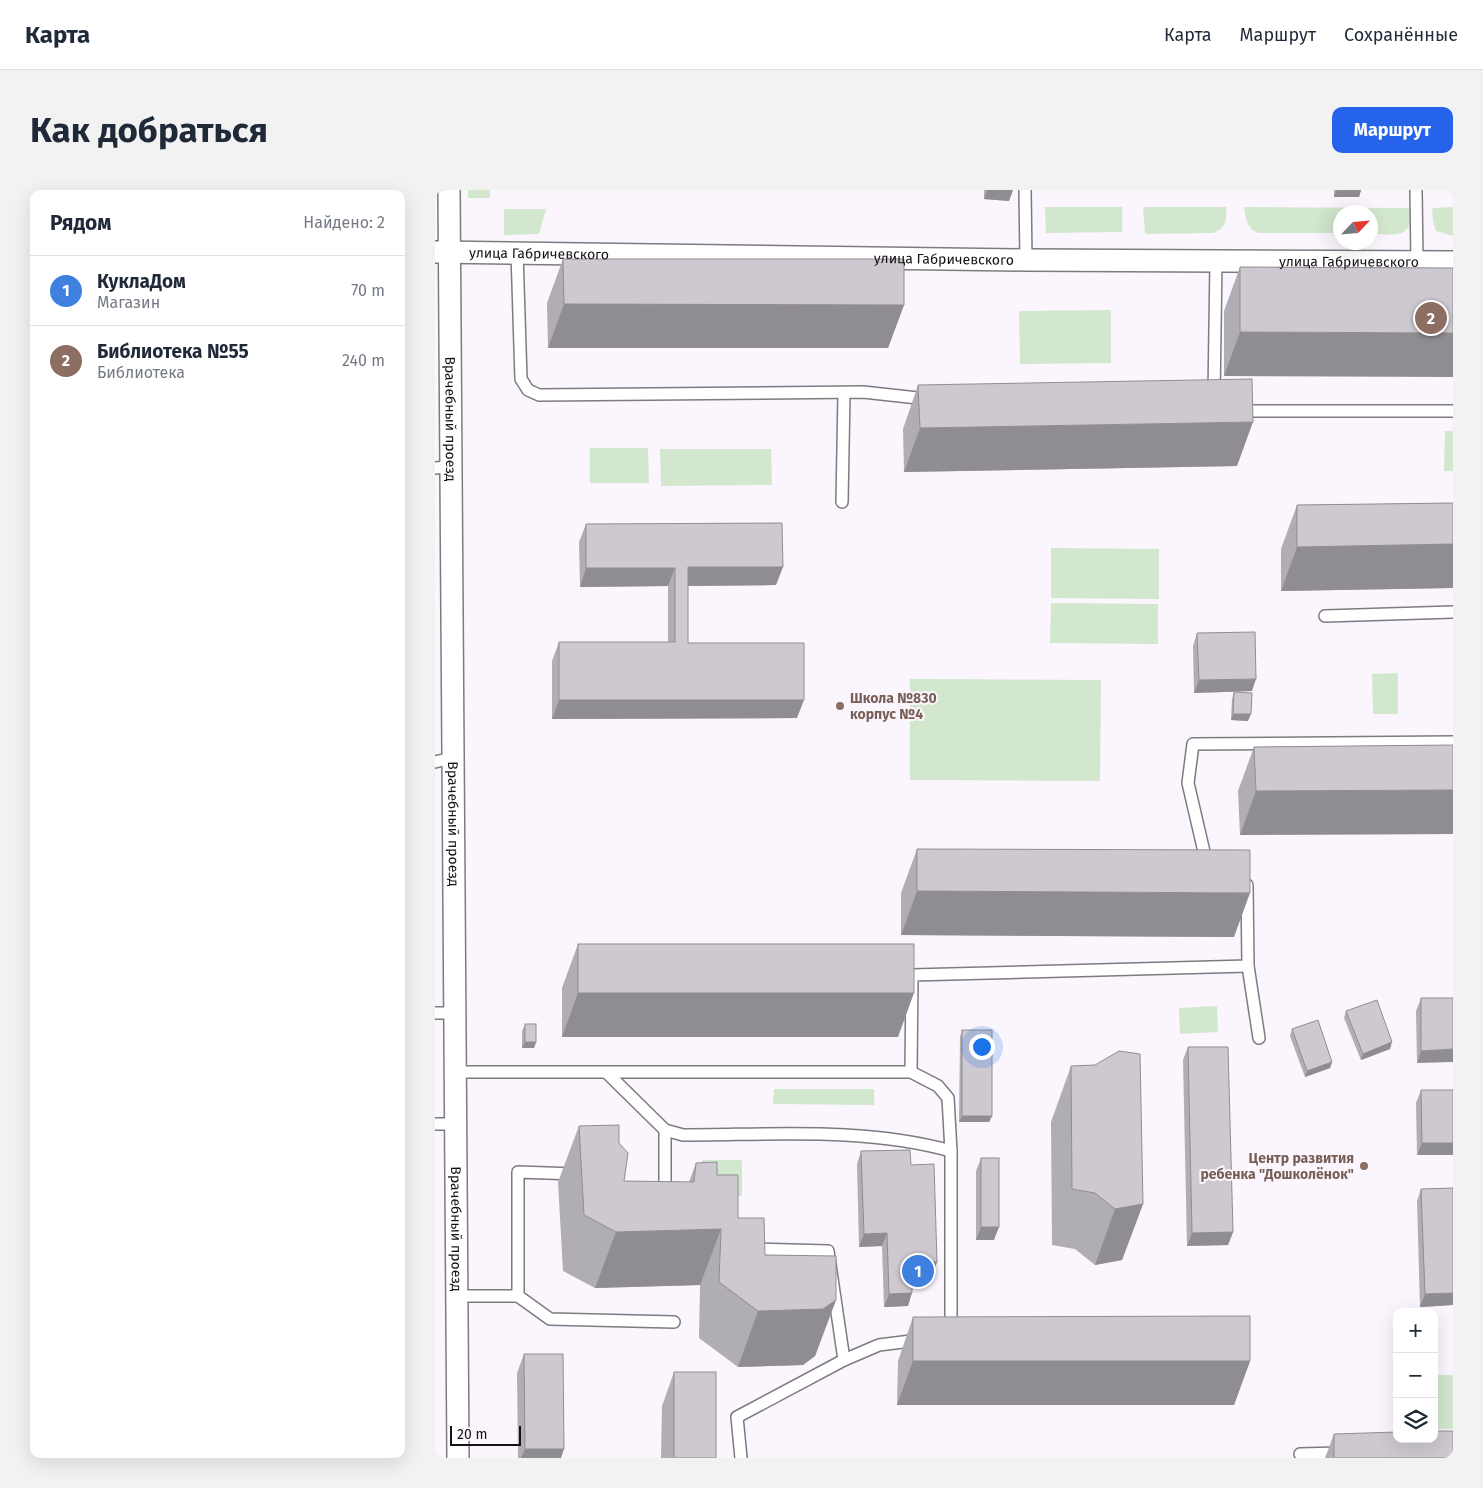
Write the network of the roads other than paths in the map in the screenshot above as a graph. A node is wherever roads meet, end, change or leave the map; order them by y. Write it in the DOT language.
graph roads {
  1 [pos="449,190"];
  2 [pos="1025,190"];
  3 [pos="1416,190"];
  4 [pos="441,252"];
  5 [pos="517,252"];
  6 [pos="1026,260"];
  7 [pos="1216,261"];
  8 [pos="1417,262"];
  9 [pos="1453,262"];
  10 [pos="844,392"];
  11 [pos="943,399"];
  12 [pos="1453,411"];
  13 [pos="443,468"];
  14 [pos="842,502"];
  15 [pos="1453,612"];
  16 [pos="1325,616"];
  17 [pos="1453,742"];
  18 [pos="444,760"];
  19 [pos="1219,866"];
  20 [pos="1240,880"];
  21 [pos="1247,966"];
  22 [pos="897,972"];
  23 [pos="912,976"];
  24 [pos="445,1013"];
  25 [pos="1259,1038"];
  26 [pos="455,1072"];
  27 [pos="606,1072"];
  28 [pos="911,1072"];
  29 [pos="445,1124"];
  30 [pos="665,1130"];
  31 [pos="951,1150"];
  32 [pos="585,1174"];
  33 [pos="664,1212"];
  34 [pos="740,1240"];
  35 [pos="457,1296"];
  36 [pos="519,1296"];
  37 [pos="675,1322"];
  38 [pos="844,1360"];
  39 [pos="1357,1452"];
  40 [pos="1300,1454"];
  41 [pos="458,1458"];
  42 [pos="741,1458"];
  1 -- 4 [label="street, Врачебный проезд"];
  2 -- 6 [label="lane"];
  3 -- 8 [label="lane"];
  4 -- 5 [label="street, улица Габричевского"];
  4 -- 13 [label="street, Врачебный проезд"];
  5 -- 6 [label="street, улица Габричевского"];
  5 -- 10 [label="lane"];
  6 -- 7 [label="street, улица Габричевского"];
  7 -- 8 [label="street, улица Габричевского"];
  7 -- 12 [label="lane"];
  8 -- 9 [label="street, улица Габричевского"];
  10 -- 11 [label="lane"];
  10 -- 14 [label="lane"];
  13 -- 18 [label="street, Врачебный проезд"];
  15 -- 16 [label="lane"];
  17 -- 19 [label="lane"];
  18 -- 24 [label="street, Врачебный проезд"];
  20 -- 21 [label="lane"];
  21 -- 23 [label="lane"];
  21 -- 25 [label="lane"];
  22 -- 23 [label="lane"];
  23 -- 28 [label="lane"];
  24 -- 26 [label="street, Врачебный проезд"];
  26 -- 27 [label="lane"];
  26 -- 29 [label="street, Врачебный проезд"];
  27 -- 28 [label="lane"];
  27 -- 30 [label="lane"];
  28 -- 31 [label="lane"];
  29 -- 35 [label="street, Врачебный проезд"];
  30 -- 31 [label="lane"];
  30 -- 33 [label="lane"];
  31 -- 38 [label="lane"];
  32 -- 36 [label="lane"];
  34 -- 38 [label="lane"];
  35 -- 36 [label="lane"];
  35 -- 41 [label="street, Врачебный проезд"];
  36 -- 37 [label="lane"];
  38 -- 42 [label="lane"];
  39 -- 40 [label="lane"];
}
